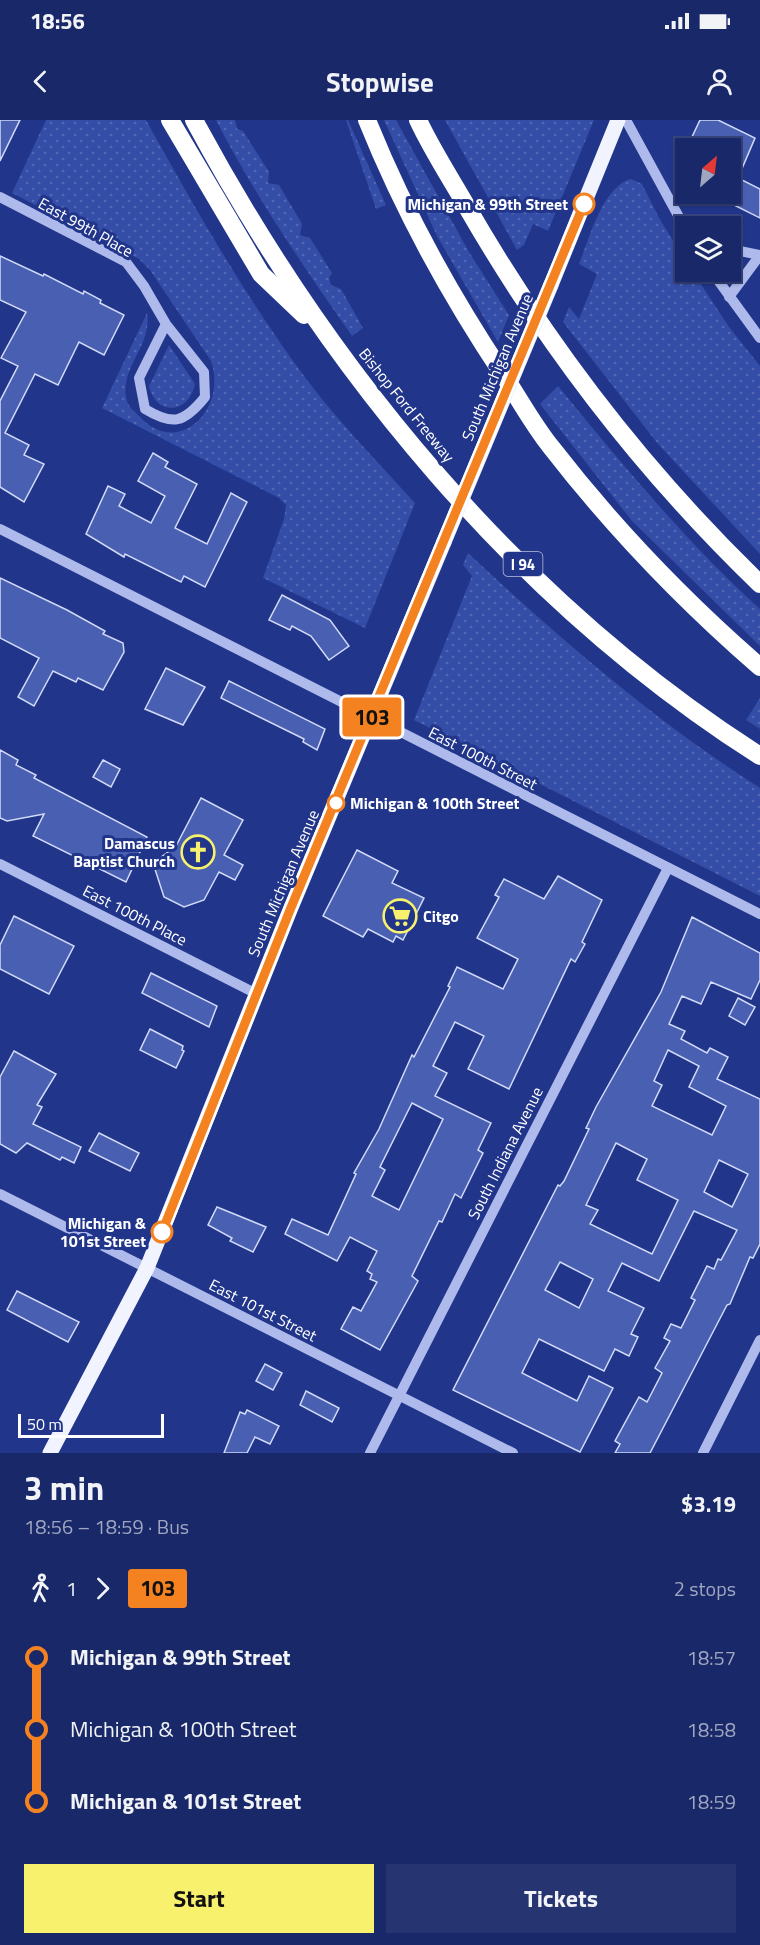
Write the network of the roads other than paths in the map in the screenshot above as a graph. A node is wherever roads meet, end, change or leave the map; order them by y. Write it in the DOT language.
graph roads {
  1 [pos="170,120"];
  2 [pos="194,120"];
  3 [pos="367,120"];
  4 [pos="418,120"];
  5 [pos="618,120"];
  6 [pos="626,120"];
  7 [pos="0,197"];
  8 [pos="678,216"];
  9 [pos="741,251"];
  10 [pos="760,255"];
  11 [pos="719,282"];
  12 [pos="729,297"];
  13 [pos="166,324"];
  14 [pos="324,334"];
  15 [pos="760,338"];
  16 [pos="0,529"];
  17 [pos="760,584"];
  18 [pos="760,667"];
  19 [pos="372,719"];
  20 [pos="760,756"];
  21 [pos="0,864"];
  22 [pos="668,867"];
  23 [pos="760,914"];
  24 [pos="257,994"];
  25 [pos="0,1194"];
  26 [pos="147,1268"];
  27 [pos="760,1340"];
  28 [pos="399,1395"];
  29 [pos="50,1453"];
  30 [pos="370,1453"];
  31 [pos="513,1453"];
  32 [pos="703,1453"];
  1 -- 14 [label="highway"];
  2 -- 14 [label="highway, Bishop Ford Freeway / I 94"];
  3 -- 18 [label="highway"];
  4 -- 17 [label="highway"];
  5 -- 19 [label="main road, South Michigan Avenue, bridge"];
  6 -- 8 [label="street"];
  7 -- 13 [label="street, East 99th Place"];
  9 -- 10 [label="street"];
  10 -- 12 [label="street"];
  11 -- 12 [label="street"];
  12 -- 15 [label="street"];
  13 -- 13 [label="street, East 99th Place"];
  14 -- 20 [label="highway, Bishop Ford Freeway / I 94"];
  16 -- 19 [label="street, East 100th Street"];
  19 -- 22 [label="street, East 100th Street"];
  19 -- 24 [label="main road, South Michigan Avenue"];
  21 -- 24 [label="street, East 100th Place"];
  22 -- 23 [label="street, East 100th Street"];
  22 -- 28 [label="street, South Indiana Avenue"];
  24 -- 26 [label="main road, South Michigan Avenue"];
  25 -- 26 [label="street, East 101st Street"];
  26 -- 28 [label="street, East 101st Street"];
  26 -- 29 [label="main road, South Michigan Avenue"];
  27 -- 32 [label="street"];
  28 -- 30 [label="street, South Indiana Avenue"];
  28 -- 31 [label="street, East 101st Street"];
}
